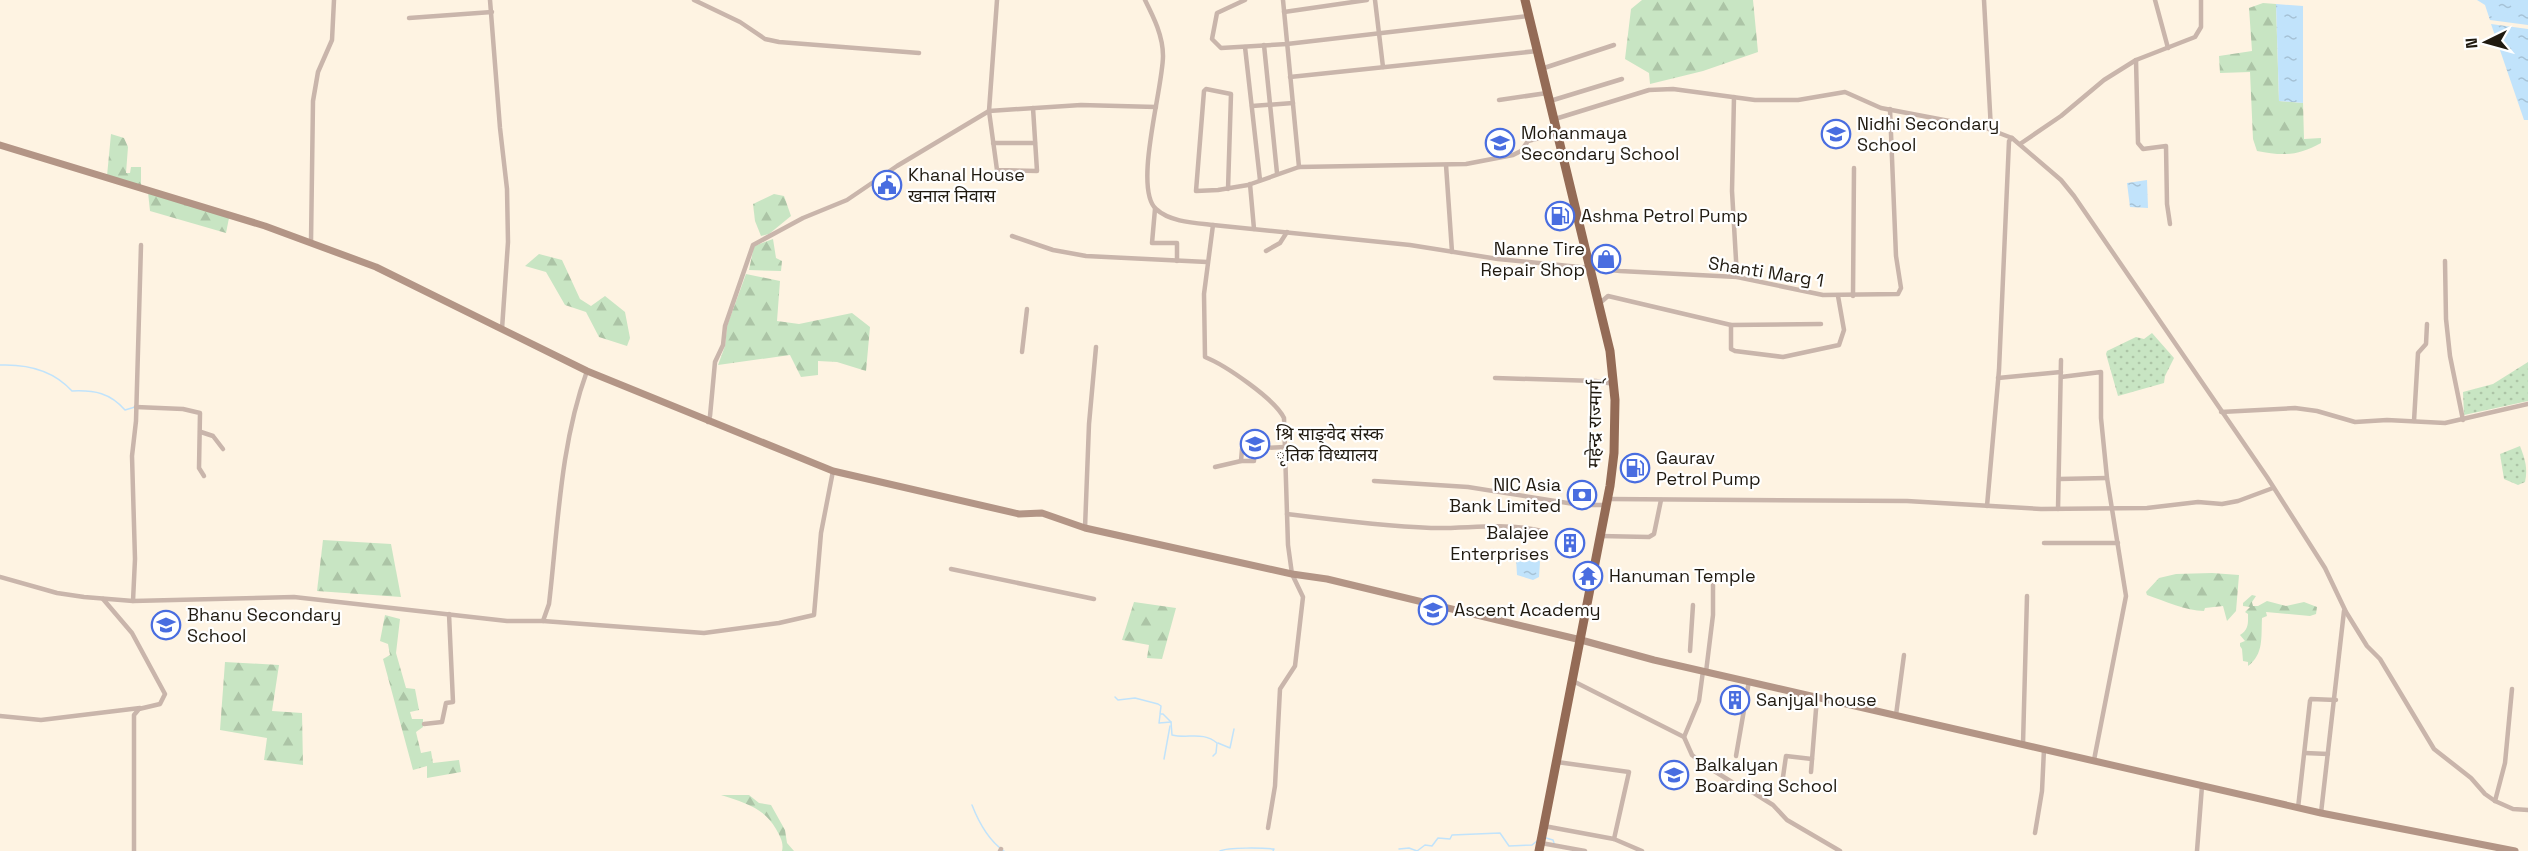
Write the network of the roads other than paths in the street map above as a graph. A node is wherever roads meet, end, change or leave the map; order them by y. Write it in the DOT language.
graph roads {
  1 [pos="334,0"];
  2 [pos="490,0"];
  3 [pos="694,0"];
  4 [pos="997,0"];
  5 [pos="1145,0"];
  6 [pos="1245,0"];
  7 [pos="1283,0"];
  8 [pos="1367,0"];
  9 [pos="1376,0"];
  10 [pos="1525,0"];
  11 [pos="1984,0"];
  12 [pos="2155,0"];
  13 [pos="2201,0"];
  14 [pos="492,12"];
  15 [pos="1284,12"];
  16 [pos="1529,16"];
  17 [pos="409,18"];
  18 [pos="1379,33"];
  19 [pos="1287,44"];
  20 [pos="1264,45"];
  21 [pos="1614,45"];
  22 [pos="1245,47"];
  23 [pos="2168,48"];
  24 [pos="1537,51"];
  25 [pos="919,52"];
  26 [pos="2136,60"];
  27 [pos="1383,67"];
  28 [pos="1541,69"];
  29 [pos="1290,77"];
  30 [pos="1622,78"];
  31 [pos="1549,97"];
  32 [pos="1734,97"];
  33 [pos="1499,100"];
  34 [pos="1293,103"];
  35 [pos="1270,104"];
  36 [pos="1156,106"];
  37 [pos="1252,106"];
  38 [pos="1032,108"];
  39 [pos="1890,110"];
  40 [pos="989,111"];
  41 [pos="1555,120"];
  42 [pos="1991,130"];
  43 [pos="1558,133"];
  44 [pos="2012,138"];
  45 [pos="1035,142"];
  46 [pos="993,143"];
  47 [pos="0,144"];
  48 [pos="2020,144"];
  49 [pos="1446,165"];
  50 [pos="1299,167"];
  51 [pos="1854,168"];
  52 [pos="1277,173"];
  53 [pos="1260,180"];
  54 [pos="1250,184"];
  55 [pos="1228,189"];
  56 [pos="1155,209"];
  57 [pos="2170,224"];
  58 [pos="1213,225"];
  59 [pos="1254,229"];
  60 [pos="1287,232"];
  61 [pos="1012,236"];
  62 [pos="311,242"];
  63 [pos="141,245"];
  64 [pos="1266,250"];
  65 [pos="1452,252"];
  66 [pos="1177,261"];
  67 [pos="2445,261"];
  68 [pos="1207,262"];
  69 [pos="1590,267"];
  70 [pos="1737,277"];
  71 [pos="1838,296"];
  72 [pos="1853,296"];
  73 [pos="1598,304"];
  74 [pos="1027,309"];
  75 [pos="1821,324"];
  76 [pos="2427,324"];
  77 [pos="1731,325"];
  78 [pos="502,329"];
  79 [pos="1096,347"];
  80 [pos="1022,352"];
  81 [pos="2061,360"];
  82 [pos="587,372"];
  83 [pos="2061,374"];
  84 [pos="1495,378"];
  85 [pos="1998,378"];
  86 [pos="1614,384"];
  87 [pos="2528,404"];
  88 [pos="136,407"];
  89 [pos="2221,412"];
  90 [pos="2463,420"];
  91 [pos="2414,421"];
  92 [pos="708,422"];
  93 [pos="201,432"];
  94 [pos="1285,447"];
  95 [pos="1254,448"];
  96 [pos="223,449"];
  97 [pos="1241,461"];
  98 [pos="1215,467"];
  99 [pos="833,471"];
  100 [pos="204,476"];
  101 [pos="2107,478"];
  102 [pos="2059,479"];
  103 [pos="1374,481"];
  104 [pos="2273,488"];
  105 [pos="1661,500"];
  106 [pos="1607,502"];
  107 [pos="1987,506"];
  108 [pos="2112,508"];
  109 [pos="2058,509"];
  110 [pos="1287,514"];
  111 [pos="1084,528"];
  112 [pos="1542,531"];
  113 [pos="1600,536"];
  114 [pos="2044,543"];
  115 [pos="2118,543"];
  116 [pos="951,569"];
  117 [pos="1292,574"];
  118 [pos="0,577"];
  119 [pos="1713,585"];
  120 [pos="2026,597"];
  121 [pos="103,599"];
  122 [pos="1095,599"];
  123 [pos="133,601"];
  124 [pos="1693,605"];
  125 [pos="2344,610"];
  126 [pos="449,614"];
  127 [pos="543,621"];
  128 [pos="1581,640"];
  129 [pos="1690,651"];
  130 [pos="1904,655"];
  131 [pos="1704,671"];
  132 [pos="1572,681"];
  133 [pos="1749,681"];
  134 [pos="2512,689"];
  135 [pos="1817,697"];
  136 [pos="2336,700"];
  137 [pos="142,708"];
  138 [pos="1896,715"];
  139 [pos="0,716"];
  140 [pos="424,724"];
  141 [pos="1684,737"];
  142 [pos="2023,744"];
  143 [pos="2044,749"];
  144 [pos="2305,753"];
  145 [pos="2328,754"];
  146 [pos="1736,756"];
  147 [pos="1812,759"];
  148 [pos="2094,760"];
  149 [pos="1557,762"];
  150 [pos="1811,772"];
  151 [pos="2202,786"];
  152 [pos="1781,791"];
  153 [pos="2495,801"];
  154 [pos="2298,808"];
  155 [pos="2528,810"];
  156 [pos="2321,813"];
  157 [pos="1544,826"];
  158 [pos="1268,828"];
  159 [pos="2034,834"];
  160 [pos="1614,839"];
  161 [pos="1540,847"];
  162 [pos="134,851"];
  163 [pos="1585,851"];
  164 [pos="1642,851"];
  165 [pos="1840,851"];
  166 [pos="2197,851"];
  167 [pos="2515,851"];
  1 -- 62 [label="street"];
  2 -- 14 [label="street"];
  3 -- 25 [label="street"];
  4 -- 40 [label="street"];
  5 -- 36 [label="street"];
  6 -- 22 [label="street"];
  7 -- 15 [label="street"];
  8 -- 15 [label="street"];
  9 -- 18 [label="street"];
  10 -- 16 [label="highway, महेन्द्र राज्मार्ग्"];
  11 -- 42 [label="street"];
  12 -- 23 [label="street"];
  13 -- 23 [label="street"];
  14 -- 17 [label="street"];
  14 -- 78 [label="street"];
  15 -- 19 [label="street"];
  16 -- 18 [label="street"];
  16 -- 24 [label="highway, महेन्द्र राज्मार्ग्"];
  18 -- 19 [label="street"];
  18 -- 27 [label="street"];
  19 -- 20 [label="street"];
  19 -- 29 [label="street"];
  20 -- 22 [label="street"];
  20 -- 35 [label="street"];
  21 -- 28 [label="street"];
  22 -- 37 [label="street"];
  23 -- 26 [label="street"];
  24 -- 27 [label="street"];
  24 -- 28 [label="highway, महेन्द्र राज्मार्ग्"];
  26 -- 48 [label="street"];
  26 -- 57 [label="street"];
  27 -- 29 [label="street"];
  28 -- 31 [label="highway, महेन्द्र राज्मार्ग्"];
  29 -- 34 [label="street"];
  30 -- 31 [label="street"];
  31 -- 33 [label="street"];
  31 -- 41 [label="highway, महेन्द्र राज्मार्ग्"];
  32 -- 39 [label="street"];
  32 -- 41 [label="street"];
  32 -- 70 [label="street"];
  34 -- 35 [label="street"];
  34 -- 50 [label="street"];
  35 -- 37 [label="street"];
  35 -- 52 [label="street"];
  36 -- 38 [label="street"];
  36 -- 56 [label="street"];
  37 -- 53 [label="street"];
  38 -- 40 [label="street"];
  38 -- 45 [label="street"];
  39 -- 42 [label="street"];
  39 -- 72 [label="street, Shanti Marg 1"];
  40 -- 46 [label="street"];
  40 -- 92 [label="street"];
  41 -- 43 [label="highway, महेन्द्र राज्मार्ग्"];
  42 -- 44 [label="street"];
  43 -- 49 [label="street"];
  43 -- 69 [label="highway, महेन्द्र राज्मार्ग्"];
  44 -- 48 [label="street"];
  44 -- 85 [label="street"];
  45 -- 46 [label="street"];
  45 -- 46 [label="street"];
  47 -- 62 [label="street"];
  48 -- 89 [label="street"];
  49 -- 50 [label="street"];
  49 -- 65 [label="street"];
  50 -- 52 [label="street"];
  51 -- 72 [label="street"];
  52 -- 53 [label="street"];
  53 -- 54 [label="street"];
  54 -- 55 [label="street"];
  54 -- 59 [label="street"];
  55 -- 55 [label="street"];
  56 -- 58 [label="street, Shanti Marg 1"];
  56 -- 66 [label="street"];
  58 -- 59 [label="street, Shanti Marg 1"];
  58 -- 68 [label="street"];
  59 -- 60 [label="street, Shanti Marg 1"];
  60 -- 64 [label="street"];
  60 -- 65 [label="street, Shanti Marg 1"];
  61 -- 66 [label="street"];
  62 -- 78 [label="street"];
  63 -- 88 [label="street"];
  65 -- 69 [label="street, Shanti Marg 1"];
  66 -- 68 [label="street"];
  67 -- 90 [label="street"];
  68 -- 94 [label="street"];
  69 -- 70 [label="street, Shanti Marg 1"];
  69 -- 73 [label="highway, महेन्द्र राज्मार्ग्"];
  70 -- 71 [label="street, Shanti Marg 1"];
  71 -- 72 [label="street, Shanti Marg 1"];
  71 -- 77 [label="street"];
  73 -- 77 [label="street"];
  73 -- 86 [label="highway, महेन्द्र राज्मार्ग्"];
  74 -- 80 [label="street"];
  75 -- 77 [label="street"];
  76 -- 91 [label="street"];
  78 -- 82 [label="street"];
  79 -- 111 [label="street"];
  81 -- 83 [label="street"];
  82 -- 92 [label="street"];
  82 -- 127 [label="street"];
  83 -- 85 [label="street"];
  83 -- 101 [label="street"];
  83 -- 102 [label="street"];
  84 -- 86 [label="street"];
  85 -- 107 [label="street"];
  86 -- 106 [label="highway, महेन्द्र राज्मार्ग्"];
  87 -- 90 [label="street"];
  88 -- 93 [label="street"];
  88 -- 123 [label="street"];
  89 -- 91 [label="street"];
  89 -- 104 [label="street"];
  90 -- 91 [label="street"];
  92 -- 99 [label="street"];
  93 -- 96 [label="street"];
  93 -- 100 [label="street"];
  94 -- 95 [label="street"];
  94 -- 110 [label="street"];
  95 -- 97 [label="street"];
  95 -- 97 [label="street"];
  97 -- 98 [label="street"];
  99 -- 111 [label="street"];
  99 -- 127 [label="street"];
  101 -- 102 [label="street"];
  101 -- 108 [label="street"];
  102 -- 109 [label="street"];
  103 -- 106 [label="street"];
  104 -- 108 [label="street"];
  104 -- 125 [label="street"];
  105 -- 106 [label="street"];
  105 -- 107 [label="street"];
  105 -- 113 [label="street"];
  106 -- 113 [label="highway, महेन्द्र राज्मार्ग्"];
  107 -- 109 [label="street"];
  108 -- 109 [label="street"];
  108 -- 115 [label="street"];
  110 -- 112 [label="street"];
  110 -- 117 [label="street"];
  111 -- 117 [label="street"];
  113 -- 128 [label="highway, महेन्द्र राज्मार्ग्"];
  114 -- 115 [label="street"];
  115 -- 148 [label="street"];
  116 -- 122 [label="street"];
  117 -- 128 [label="street"];
  117 -- 158 [label="street"];
  118 -- 121 [label="street"];
  119 -- 131 [label="street"];
  120 -- 142 [label="street"];
  121 -- 123 [label="street"];
  121 -- 137 [label="street"];
  123 -- 126 [label="street"];
  124 -- 129 [label="street"];
  125 -- 136 [label="street"];
  125 -- 153 [label="street"];
  126 -- 127 [label="street"];
  126 -- 140 [label="street"];
  128 -- 131 [label="street"];
  128 -- 132 [label="highway, महेन्द्र राज्मार्ग्"];
  130 -- 138 [label="street"];
  131 -- 133 [label="street"];
  131 -- 141 [label="street"];
  132 -- 141 [label="street"];
  132 -- 149 [label="highway, महेन्द्र राज्मार्ग्"];
  133 -- 135 [label="street"];
  133 -- 146 [label="street"];
  134 -- 153 [label="street"];
  135 -- 138 [label="street"];
  135 -- 147 [label="street"];
  136 -- 144 [label="street"];
  136 -- 145 [label="street"];
  137 -- 139 [label="street"];
  137 -- 162 [label="street"];
  138 -- 142 [label="street"];
  141 -- 165 [label="street"];
  142 -- 143 [label="street"];
  143 -- 148 [label="street"];
  143 -- 159 [label="street"];
  144 -- 145 [label="street"];
  144 -- 154 [label="street"];
  145 -- 156 [label="street"];
  147 -- 150 [label="street"];
  147 -- 152 [label="street"];
  148 -- 151 [label="street"];
  149 -- 157 [label="highway, महेन्द्र राज्मार्ग्"];
  149 -- 160 [label="street"];
  151 -- 154 [label="street"];
  151 -- 166 [label="street"];
  153 -- 155 [label="street"];
  154 -- 156 [label="street"];
  156 -- 167 [label="street"];
  157 -- 160 [label="street"];
  157 -- 161 [label="highway, महेन्द्र राज्मार्ग्"];
  160 -- 164 [label="street"];
  161 -- 163 [label="street"];
}
